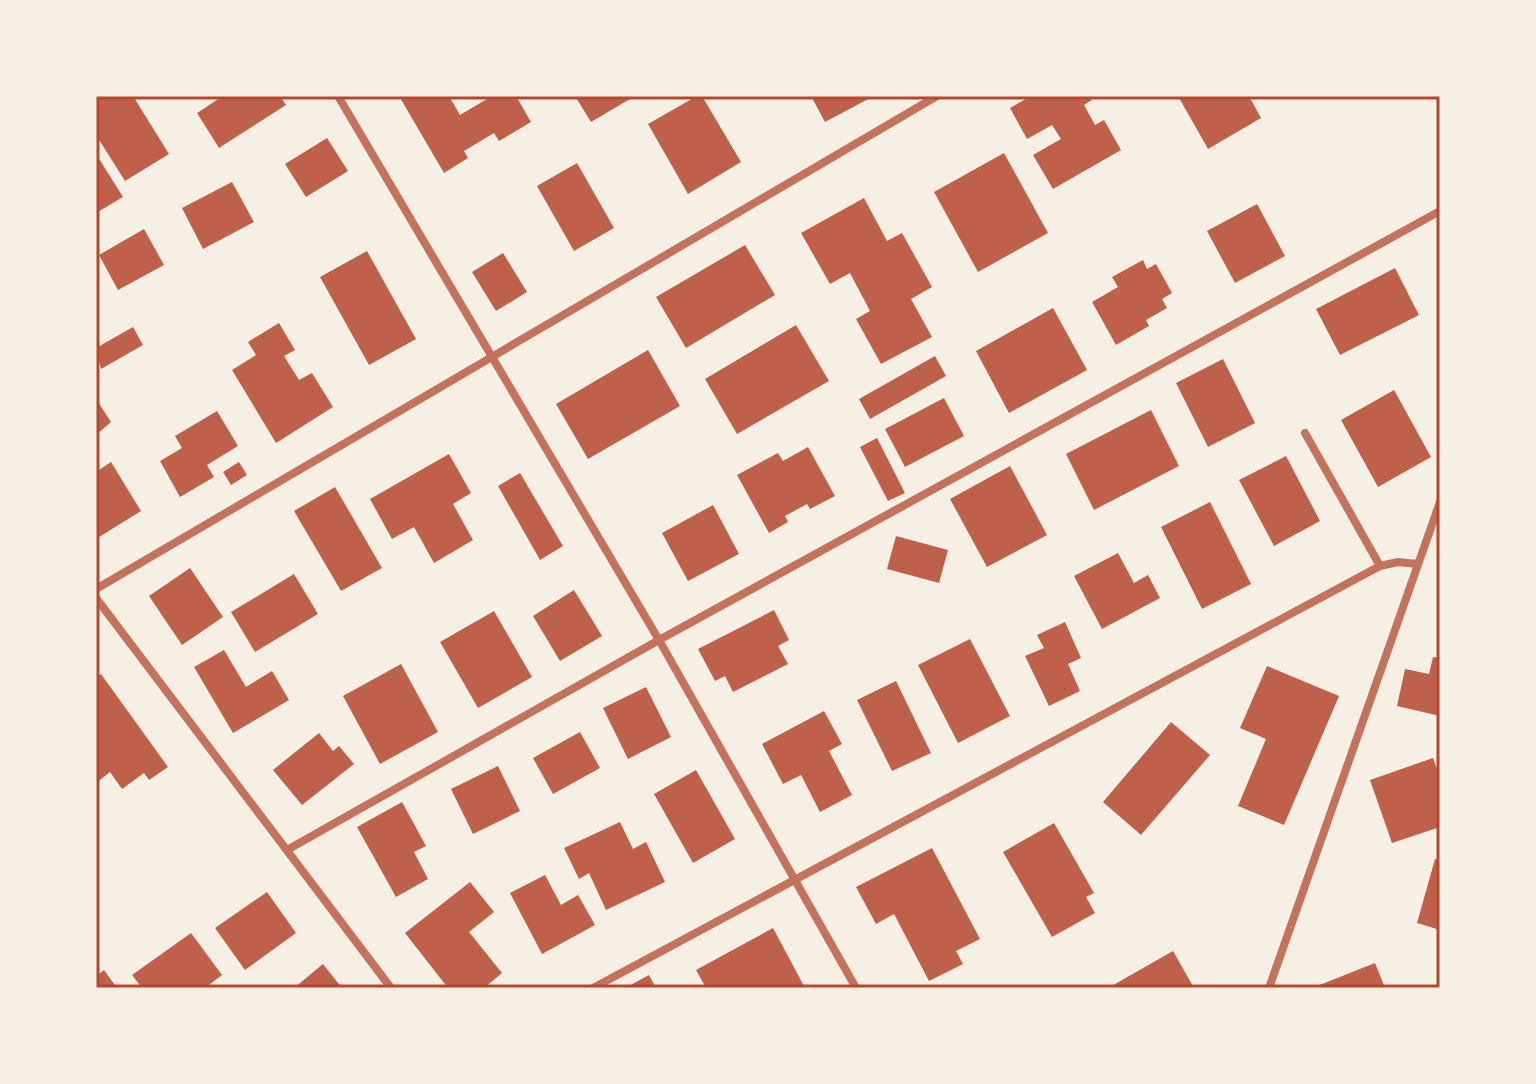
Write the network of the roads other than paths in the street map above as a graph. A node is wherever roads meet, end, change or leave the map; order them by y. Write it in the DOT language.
graph roads {
  1 [pos="338,96"];
  2 [pos="937,96"];
  3 [pos="1440,211"];
  4 [pos="491,356"];
  5 [pos="1305,433"];
  6 [pos="1440,502"];
  7 [pos="1417,564"];
  8 [pos="1380,566"];
  9 [pos="96,589"];
  10 [pos="96,598"];
  11 [pos="659,640"];
  12 [pos="287,850"];
  13 [pos="796,880"];
  14 [pos="391,988"];
  15 [pos="593,988"];
  16 [pos="856,988"];
  17 [pos="1269,988"];
  1 -- 4 [label="street"];
  2 -- 4 [label="street"];
  3 -- 11 [label="street"];
  4 -- 9 [label="street"];
  4 -- 11 [label="street"];
  5 -- 8 [label="street"];
  6 -- 7 [label="street"];
  7 -- 8 [label="street"];
  7 -- 17 [label="street"];
  8 -- 13 [label="street"];
  10 -- 12 [label="street"];
  11 -- 12 [label="street"];
  11 -- 13 [label="street"];
  12 -- 14 [label="street"];
  13 -- 15 [label="street"];
  13 -- 16 [label="street"];
}
